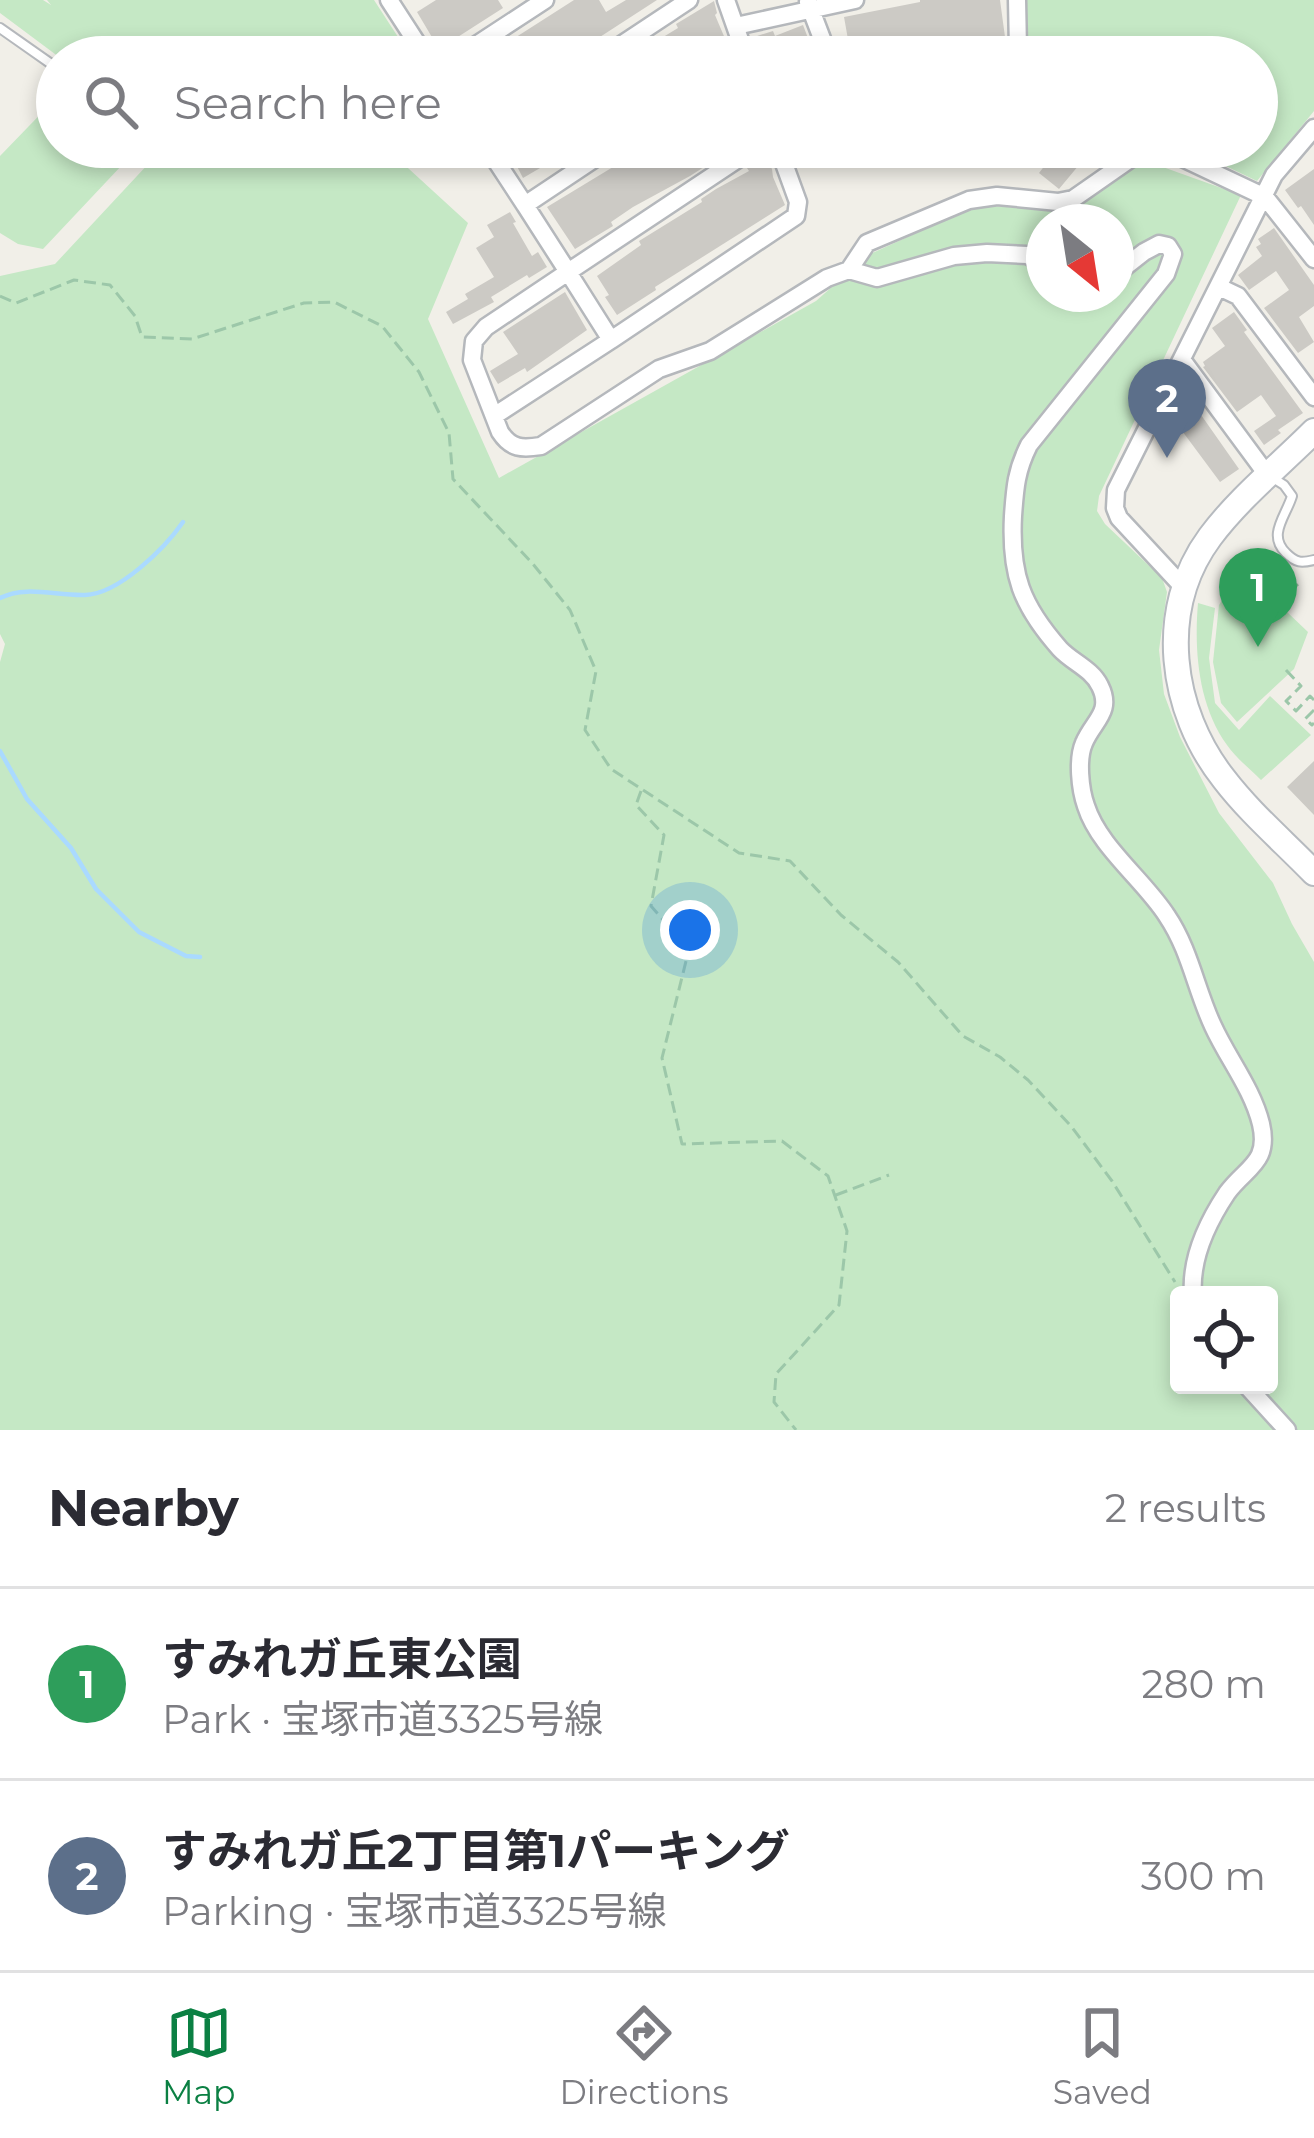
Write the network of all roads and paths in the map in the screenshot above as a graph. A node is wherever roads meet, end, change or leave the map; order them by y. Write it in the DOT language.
graph roads {
  1 [pos="545,0"];
  2 [pos="689,0"];
  3 [pos="726,0"];
  4 [pos="855,0"];
  5 [pos="1017,0"];
  6 [pos="394,2"];
  7 [pos="808,4"];
  8 [pos="736,26"];
  9 [pos="0,28"];
  10 [pos="414,36"];
  11 [pos="490,36"];
  12 [pos="635,36"];
  13 [pos="739,36"];
  14 [pos="821,36"];
  15 [pos="1018,36"];
  16 [pos="36,53"];
  17 [pos="1314,128"];
  18 [pos="501,168"];
  19 [pos="580,168"];
  20 [pos="724,168"];
  21 [pos="786,168"];
  22 [pos="1118,168"];
  23 [pos="1204,168"];
  24 [pos="1265,197"];
  25 [pos="525,205"];
  26 [pos="1026,255"];
  27 [pos="1314,259"];
  28 [pos="1134,260"];
  29 [pos="850,271"];
  30 [pos="568,272"];
  31 [pos="1219,287"];
  32 [pos="0,296"];
  33 [pos="610,340"];
  34 [pos="1183,362"];
  35 [pos="1314,398"];
  36 [pos="494,416"];
  37 [pos="1314,431"];
  38 [pos="1268,476"];
  39 [pos="1314,560"];
  40 [pos="1284,571"];
  41 [pos="1184,588"];
  42 [pos="1264,592"];
  43 [pos="1286,670"];
  44 [pos="1314,700"];
  45 [pos="1314,710"];
  46 [pos="1314,723"];
  47 [pos="642,789"];
  48 [pos="1314,873"];
  49 [pos="889,1175"];
  50 [pos="835,1196"];
  51 [pos="1181,1286"];
  52 [pos="1188,1286"];
  53 [pos="1254,1394"];
  54 [pos="796,1430"];
  55 [pos="1286,1430"];
  1 -- 11 [label="street"];
  2 -- 12 [label="street"];
  3 -- 8 [label="street"];
  4 -- 7 [label="street"];
  5 -- 15 [label="street"];
  6 -- 10 [label="street"];
  7 -- 8 [label="street"];
  7 -- 14 [label="street"];
  8 -- 13 [label="street"];
  9 -- 16 [label="lane"];
  17 -- 24 [label="street"];
  18 -- 25 [label="street"];
  19 -- 25 [label="street"];
  20 -- 30 [label="street"];
  21 -- 33 [label="street"];
  22 -- 29 [label="street"];
  23 -- 24 [label="street"];
  24 -- 27 [label="street"];
  24 -- 31 [label="street"];
  25 -- 30 [label="street"];
  26 -- 29 [label="street"];
  28 -- 52 [label="street"];
  29 -- 36 [label="street"];
  30 -- 33 [label="street"];
  30 -- 36 [label="street"];
  31 -- 34 [label="street"];
  31 -- 35 [label="street"];
  32 -- 47 [label="path"];
  33 -- 36 [label="street"];
  34 -- 38 [label="street"];
  34 -- 41 [label="street"];
  37 -- 38 [label="street"];
  38 -- 39 [label="lane"];
  38 -- 41 [label="street"];
  40 -- 42 [label="path"];
  41 -- 48 [label="street"];
  43 -- 44 [label="path"];
  45 -- 46 [label="path"];
  47 -- 50 [label="path"];
  47 -- 51 [label="path"];
  49 -- 50 [label="path"];
  50 -- 54 [label="path"];
  53 -- 55 [label="street"];
}
